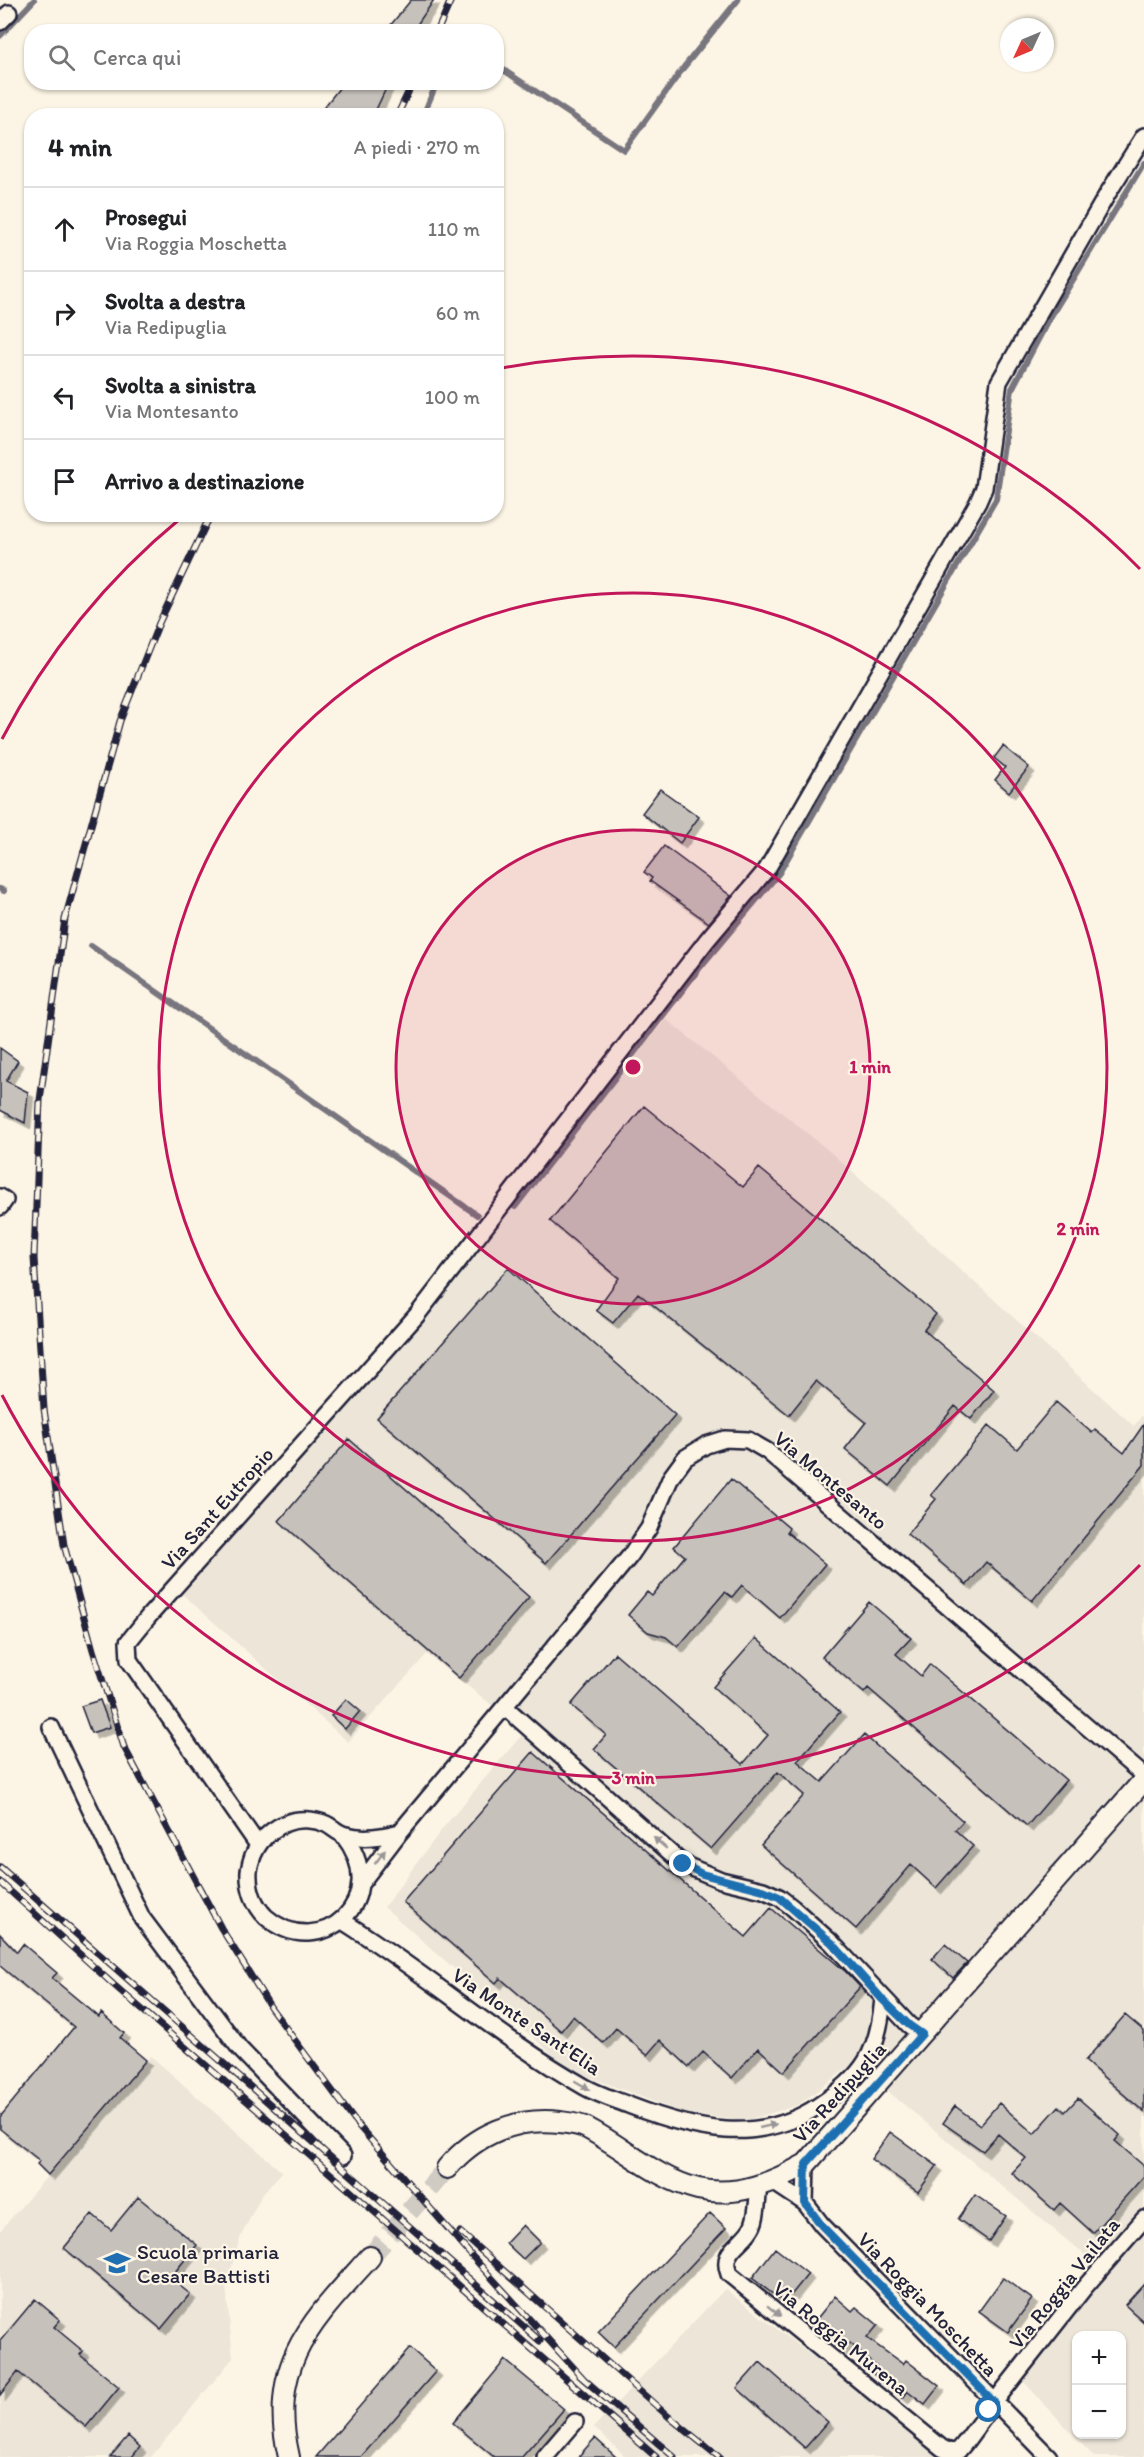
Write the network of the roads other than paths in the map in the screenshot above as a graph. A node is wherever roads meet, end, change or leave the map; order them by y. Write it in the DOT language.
graph roads {
  1 [pos="1144,136"];
  2 [pos="0,1197"];
  3 [pos="0,1207"];
  4 [pos="505,1707"];
  5 [pos="51,1727"];
  6 [pos="1144,1778"];
  7 [pos="400,1832"];
  8 [pos="343,1835"];
  9 [pos="258,1845"];
  10 [pos="361,1883"];
  11 [pos="341,1920"];
  12 [pos="882,1999"];
  13 [pos="922,2034"];
  14 [pos="343,2156"];
  15 [pos="806,2164"];
  16 [pos="447,2168"];
  17 [pos="766,2184"];
  18 [pos="805,2203"];
  19 [pos="1144,2218"];
  20 [pos="370,2257"];
  21 [pos="994,2402"];
  22 [pos="575,2422"];
  23 [pos="289,2457"];
  24 [pos="545,2457"];
  25 [pos="1049,2457"];
  1 -- 9 [label="street, Via Sant Eutropio"];
  2 -- 3 [label="street"];
  4 -- 6 [label="street, Via Montesanto"];
  4 -- 7 [label="street, Via Montesanto"];
  12 -- 4 [label="street, one-way"];
  5 -- 14 [label="street"];
  6 -- 13 [label="street, Via Redipuglia"];
  7 -- 8 [label="street"];
  10 -- 7 [label="street, Via Montesanto, one-way"];
  8 -- 9 [label="street"];
  8 -- 10 [label="street"];
  9 -- 11 [label="street"];
  10 -- 11 [label="street"];
  11 -- 12 [label="street, Via Monte Sant'Elia, one-way"];
  12 -- 13 [label="street"];
  13 -- 15 [label="street, Via Redipuglia"];
  15 -- 17 [label="street, Via Redipuglia"];
  15 -- 18 [label="street"];
  16 -- 17 [label="street, Via Redipuglia"];
  17 -- 18 [label="street, Via Roggia Moschetta"];
  17 -- 21 [label="street, Via Roggia Murena, one-way"];
  18 -- 21 [label="street, Via Roggia Moschetta"];
  19 -- 21 [label="street, Via Roggia Vailata"];
  20 -- 23 [label="street"];
  21 -- 25 [label="street, Via Roggia Moschetta"];
  22 -- 24 [label="street"];
}
